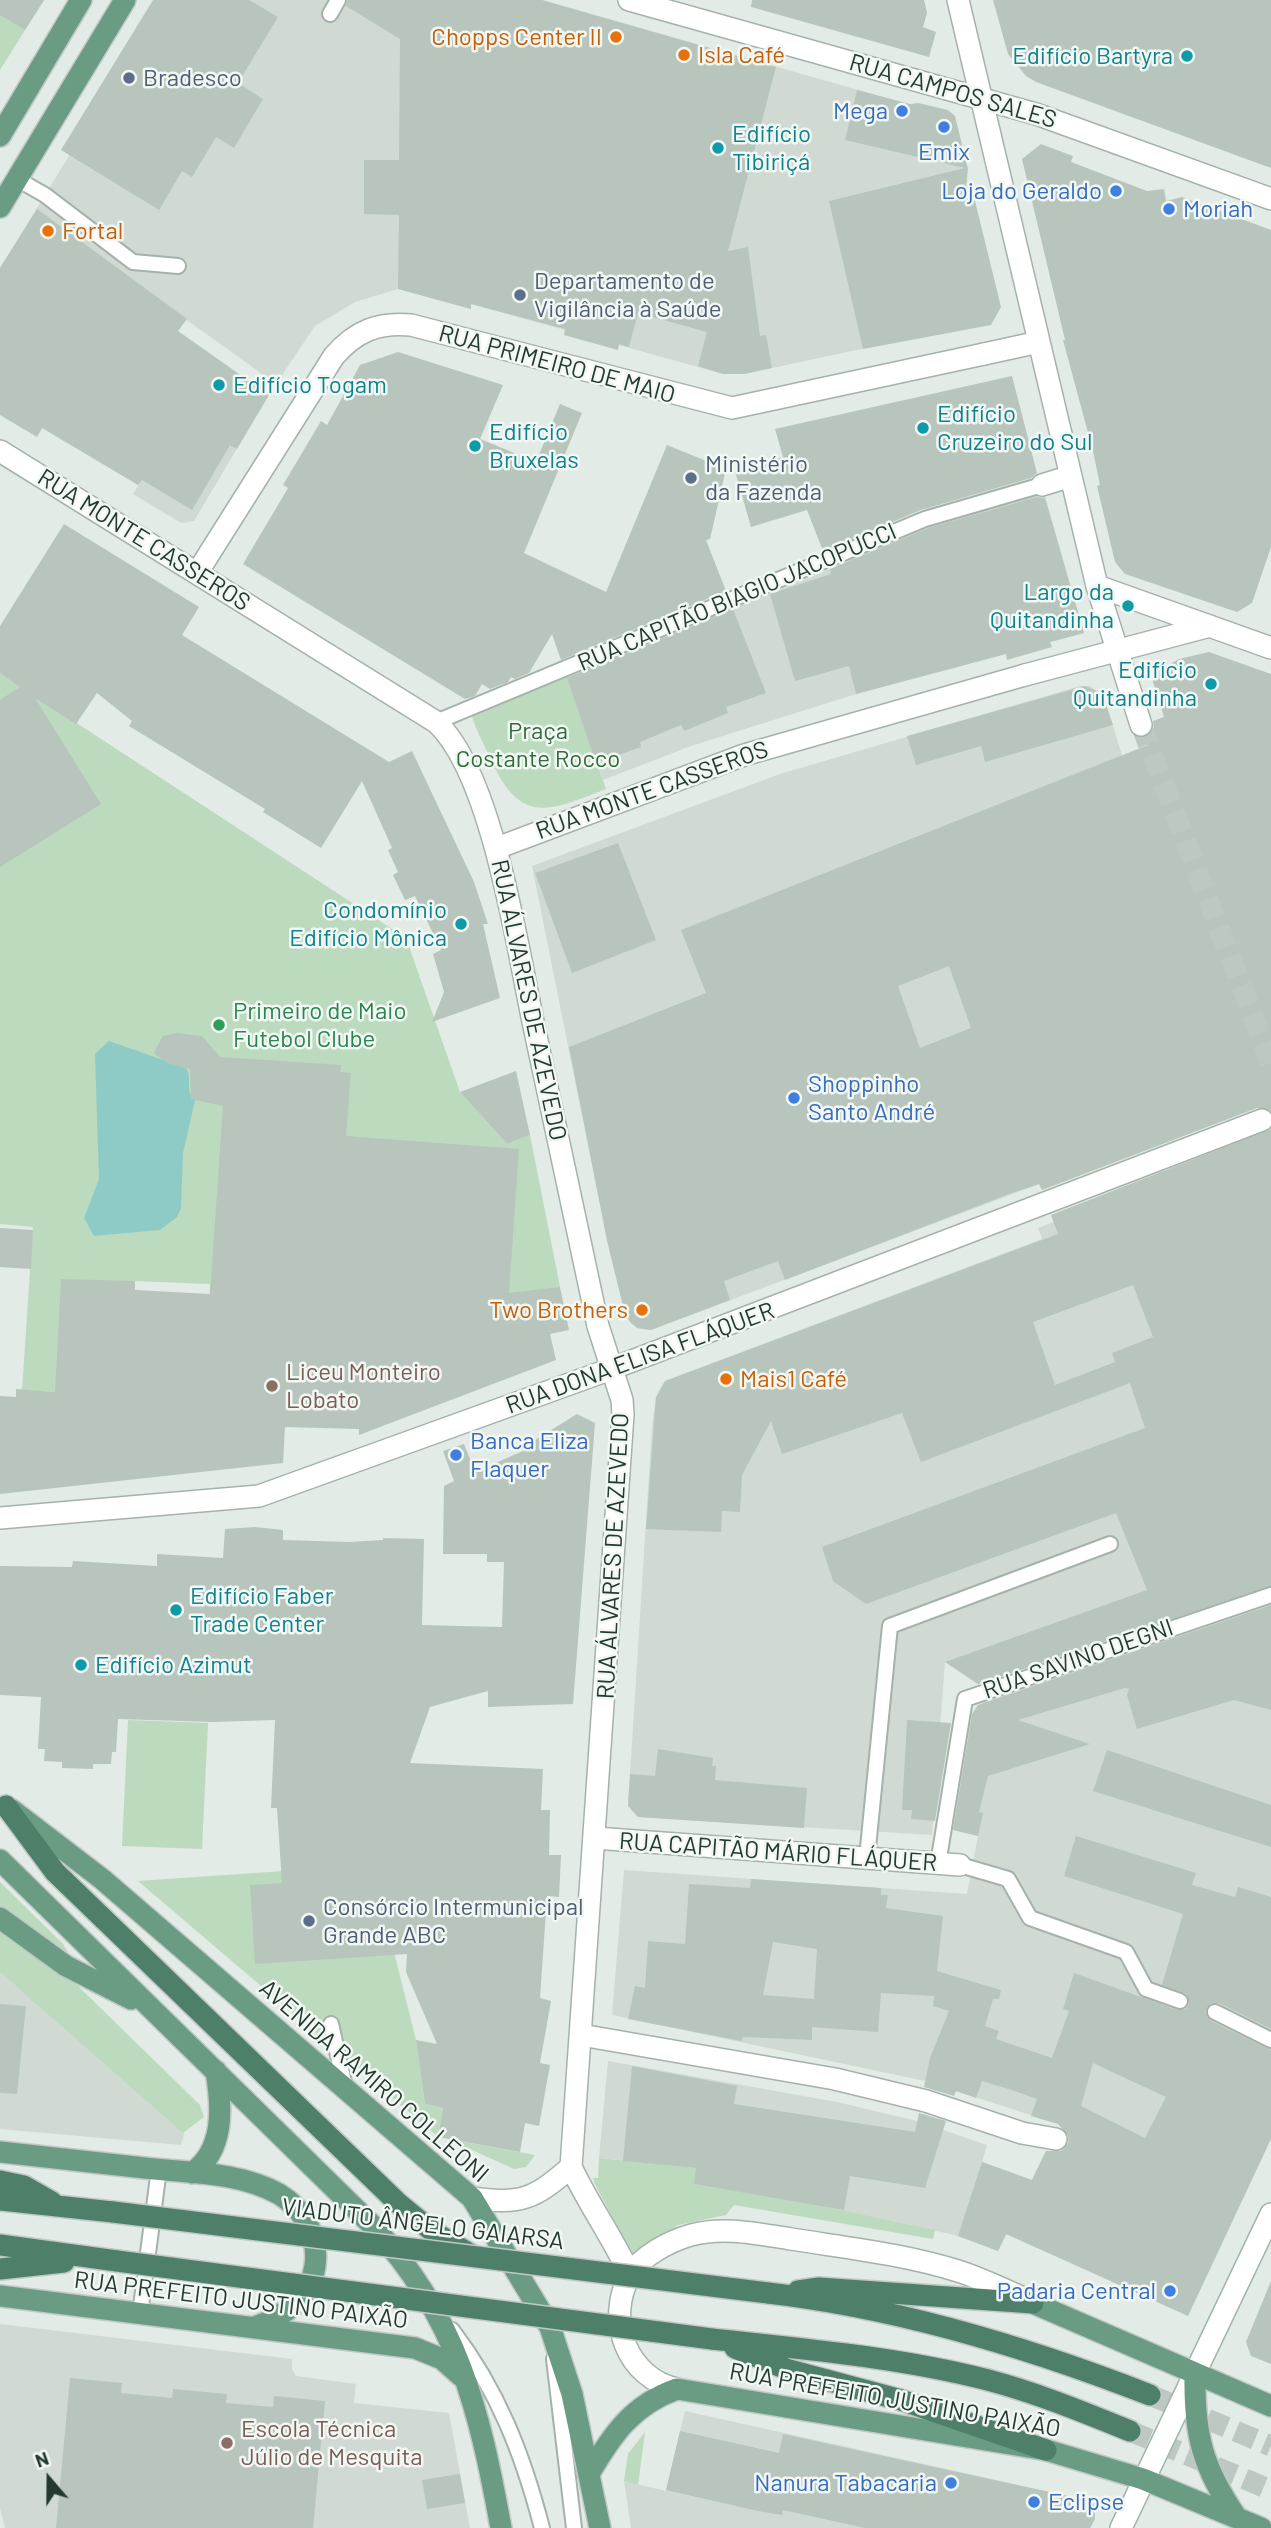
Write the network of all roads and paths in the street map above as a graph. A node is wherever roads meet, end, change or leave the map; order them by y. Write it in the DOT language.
graph roads {
  1 [pos="81,0"];
  2 [pos="125,0"];
  3 [pos="338,0"];
  4 [pos="629,0"];
  5 [pos="958,0"];
  6 [pos="330,14"];
  7 [pos="981,98"];
  8 [pos="0,136"];
  9 [pos="17,179"];
  10 [pos="1271,199"];
  11 [pos="0,207"];
  12 [pos="178,266"];
  13 [pos="1039,342"];
  14 [pos="0,451"];
  15 [pos="1071,477"];
  16 [pos="1042,485"];
  17 [pos="197,573"];
  18 [pos="1097,586"];
  19 [pos="1210,626"];
  20 [pos="1269,640"];
  21 [pos="1115,649"];
  22 [pos="436,722"];
  23 [pos="1141,725"];
  24 [pos="497,848"];
  25 [pos="1262,1120"];
  26 [pos="611,1369"];
  27 [pos="0,1518"];
  28 [pos="1110,1544"];
  29 [pos="1271,1595"];
  30 [pos="3,1803"];
  31 [pos="595,1838"];
  32 [pos="867,1858"];
  33 [pos="0,1860"];
  34 [pos="938,1864"];
  35 [pos="960,1866"];
  36 [pos="0,1918"];
  37 [pos="1180,2001"];
  38 [pos="152,2010"];
  39 [pos="1215,2012"];
  40 [pos="331,2024"];
  41 [pos="581,2035"];
  42 [pos="1271,2040"];
  43 [pos="216,2071"];
  44 [pos="346,2092"];
  45 [pos="1056,2139"];
  46 [pos="0,2152"];
  47 [pos="571,2167"];
  48 [pos="159,2169"];
  49 [pos="192,2173"];
  50 [pos="0,2180"];
  51 [pos="472,2198"];
  52 [pos="0,2200"];
  53 [pos="60,2206"];
  54 [pos="1271,2214"];
  55 [pos="0,2245"];
  56 [pos="473,2256"];
  57 [pos="106,2260"];
  58 [pos="0,2269"];
  59 [pos="630,2275"];
  60 [pos="773,2294"];
  61 [pos="0,2296"];
  62 [pos="1033,2303"];
  63 [pos="436,2309"];
  64 [pos="140,2314"];
  65 [pos="550,2327"];
  66 [pos="253,2328"];
  67 [pos="712,2339"];
  68 [pos="1195,2375"];
  69 [pos="465,2380"];
  70 [pos="677,2389"];
  71 [pos="1150,2395"];
  72 [pos="1271,2406"];
  73 [pos="1130,2431"];
  74 [pos="1046,2450"];
  75 [pos="589,2474"];
  76 [pos="1143,2479"];
  77 [pos="1237,2518"];
  78 [pos="501,2528"];
  79 [pos="542,2528"];
  80 [pos="573,2528"];
  81 [pos="600,2528"];
  82 [pos="1121,2528"];
  83 [pos="1261,2528"];
  1 -- 8 [label="main road"];
  2 -- 9 [label="main road"];
  3 -- 6 [label="lane"];
  4 -- 7 [label="street, RUA CAMPOS SALES"];
  5 -- 7 [label="street"];
  7 -- 10 [label="street, RUA CAMPOS SALES"];
  7 -- 13 [label="street"];
  9 -- 11 [label="main road"];
  9 -- 12 [label="lane"];
  13 -- 15 [label="street"];
  13 -- 17 [label="street, RUA PRIMEIRO DE MAIO"];
  14 -- 17 [label="street, RUA MONTE CASSEROS"];
  15 -- 16 [label="street"];
  15 -- 18 [label="street"];
  16 -- 22 [label="lane, RUA CAPITÃO BIAGIO JACOPUCCI"];
  17 -- 22 [label="street, RUA MONTE CASSEROS"];
  18 -- 19 [label="street"];
  18 -- 21 [label="street"];
  19 -- 20 [label="street"];
  19 -- 21 [label="street"];
  21 -- 23 [label="street"];
  21 -- 24 [label="street, RUA MONTE CASSEROS"];
  22 -- 24 [label="street, RUA MONTE CASSEROS"];
  24 -- 26 [label="street, RUA ÁLVARES DE AZEVEDO"];
  25 -- 26 [label="street, RUA DONA ELISA FLÁQUER"];
  26 -- 27 [label="street, RUA DONA ELISA FLÁQUER"];
  26 -- 31 [label="street, RUA ÁLVARES DE AZEVEDO"];
  28 -- 32 [label="lane"];
  29 -- 34 [label="lane, RUA SAVINO DEGNI"];
  30 -- 44 [label="main road, AVENIDA RAMIRO COLLEONI"];
  30 -- 56 [label="highway"];
  31 -- 32 [label="street, RUA CAPITÃO MÁRIO FLÁQUER"];
  31 -- 41 [label="street, RUA ÁLVARES DE AZEVEDO"];
  32 -- 34 [label="street, RUA CAPITÃO MÁRIO FLÁQUER"];
  33 -- 38 [label="main road"];
  34 -- 35 [label="street, RUA CAPITÃO MÁRIO FLÁQUER"];
  35 -- 37 [label="lane"];
  36 -- 38 [label="main road"];
  38 -- 43 [label="main road"];
  39 -- 42 [label="lane"];
  40 -- 44 [label="lane"];
  41 -- 45 [label="street"];
  41 -- 47 [label="street, RUA ÁLVARES DE AZEVEDO"];
  43 -- 49 [label="main road"];
  43 -- 63 [label="main road"];
  44 -- 51 [label="main road, AVENIDA RAMIRO COLLEONI"];
  46 -- 48 [label="main road"];
  47 -- 51 [label="street"];
  47 -- 59 [label="street"];
  48 -- 49 [label="main road"];
  48 -- 64 [label="lane"];
  49 -- 66 [label="main road"];
  50 -- 53 [label="highway"];
  51 -- 65 [label="main road, AVENIDA RAMIRO COLLEONI"];
  52 -- 53 [label="highway, VIADUTO ÂNGELO GAIARSA"];
  53 -- 56 [label="highway, VIADUTO ÂNGELO GAIARSA, bridge"];
  54 -- 68 [label="street"];
  55 -- 57 [label="highway"];
  56 -- 60 [label="highway, VIADUTO ÂNGELO GAIARSA, bridge"];
  57 -- 58 [label="highway"];
  57 -- 67 [label="highway, bridge"];
  59 -- 62 [label="street"];
  59 -- 70 [label="street"];
  60 -- 62 [label="highway"];
  60 -- 71 [label="highway"];
  61 -- 64 [label="main road, RUA PREFEITO JUSTINO PAIXÃO"];
  62 -- 68 [label="main road"];
  63 -- 69 [label="main road"];
  63 -- 79 [label="lane"];
  64 -- 66 [label="main road, RUA PREFEITO JUSTINO PAIXÃO"];
  65 -- 75 [label="main road, AVENIDA RAMIRO COLLEONI"];
  65 -- 80 [label="lane"];
  66 -- 69 [label="main road, RUA PREFEITO JUSTINO PAIXÃO"];
  67 -- 73 [label="highway"];
  67 -- 74 [label="highway"];
  68 -- 72 [label="main road"];
  68 -- 76 [label="street"];
  68 -- 77 [label="main road"];
  69 -- 78 [label="main road"];
  70 -- 74 [label="main road, RUA PREFEITO JUSTINO PAIXÃO"];
  70 -- 75 [label="main road"];
  74 -- 76 [label="main road, RUA PREFEITO JUSTINO PAIXÃO"];
  75 -- 81 [label="main road, AVENIDA RAMIRO COLLEONI"];
  76 -- 77 [label="main road, RUA PREFEITO JUSTINO PAIXÃO"];
  76 -- 82 [label="street"];
  77 -- 83 [label="main road, RUA PREFEITO JUSTINO PAIXÃO"];
}
